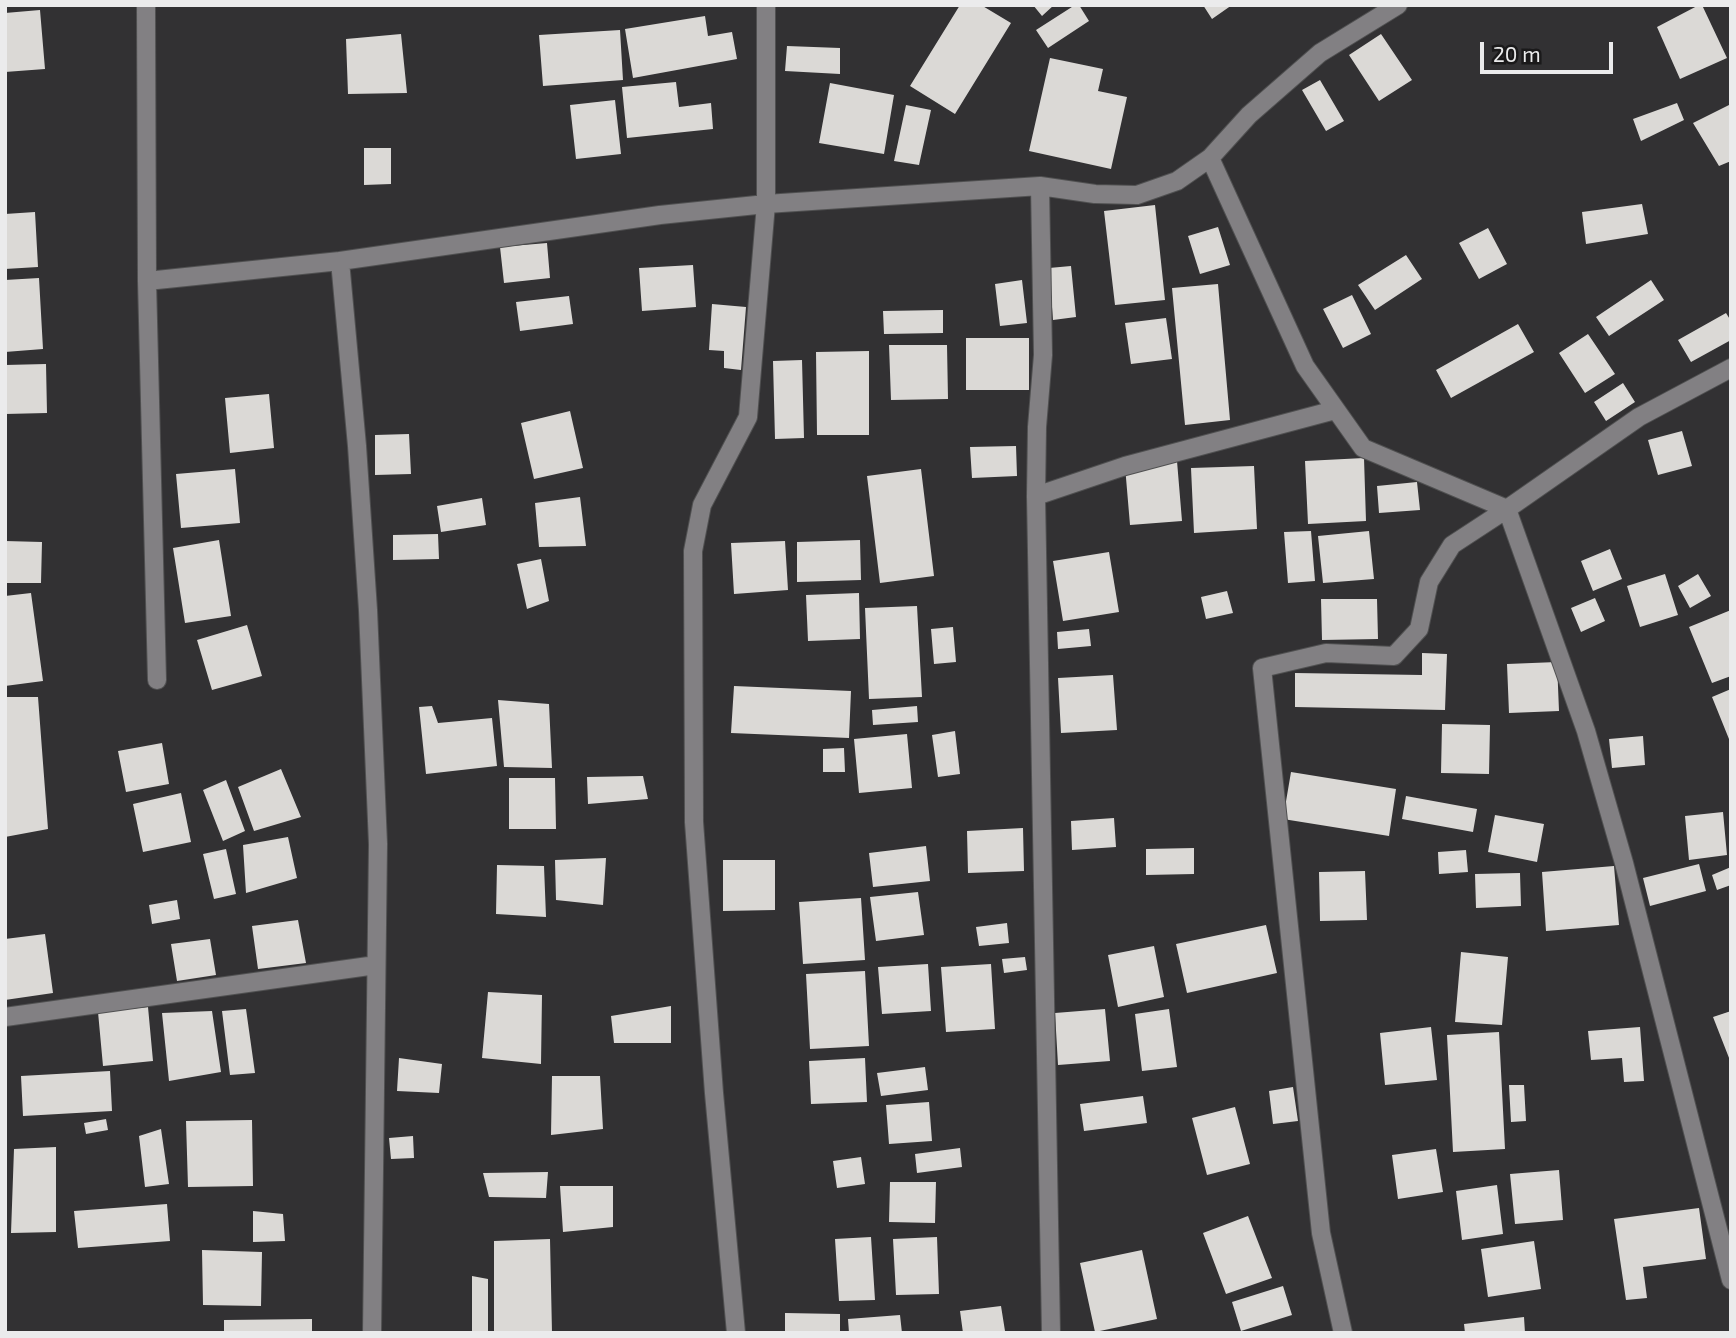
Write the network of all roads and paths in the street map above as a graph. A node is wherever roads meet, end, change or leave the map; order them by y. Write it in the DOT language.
graph roads {
  1 [pos="146,5"];
  2 [pos="766,5"];
  3 [pos="1398,5"];
  4 [pos="1210,158"];
  5 [pos="1040,186"];
  6 [pos="766,204"];
  7 [pos="340,261"];
  8 [pos="147,281"];
  9 [pos="1731,368"];
  10 [pos="1335,410"];
  11 [pos="1036,496"];
  12 [pos="1507,509"];
  13 [pos="157,680"];
  14 [pos="376,965"];
  15 [pos="5,1017"];
  16 [pos="1731,1280"];
  17 [pos="372,1333"];
  18 [pos="736,1333"];
  19 [pos="1051,1333"];
  20 [pos="1343,1333"];
  1 -- 8 [label="street"];
  2 -- 6 [label="street"];
  3 -- 4 [label="street"];
  4 -- 5 [label="street"];
  4 -- 10 [label="street"];
  5 -- 6 [label="street"];
  5 -- 11 [label="street"];
  6 -- 7 [label="street"];
  6 -- 18 [label="street"];
  7 -- 8 [label="street"];
  7 -- 14 [label="street"];
  8 -- 13 [label="street"];
  9 -- 12 [label="street"];
  10 -- 11 [label="street"];
  10 -- 12 [label="street"];
  11 -- 19 [label="street"];
  12 -- 16 [label="street"];
  12 -- 20 [label="street"];
  14 -- 15 [label="street"];
  14 -- 17 [label="street"];
}
